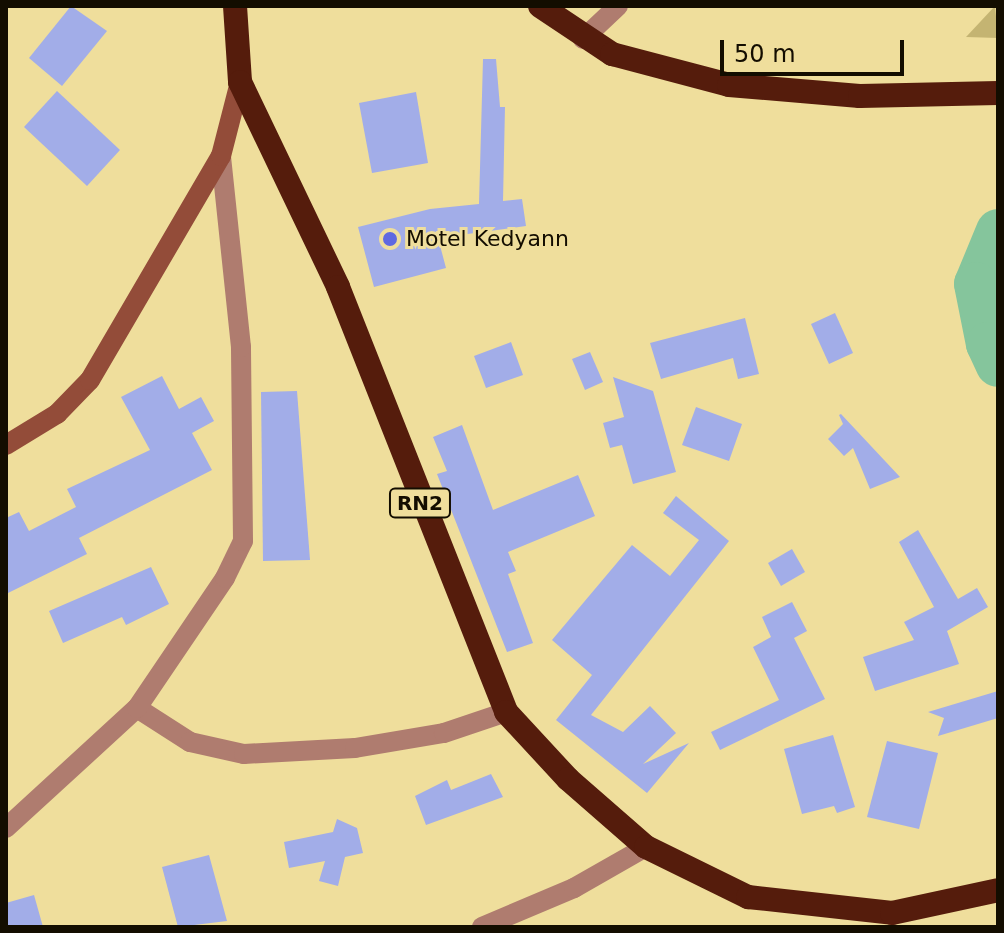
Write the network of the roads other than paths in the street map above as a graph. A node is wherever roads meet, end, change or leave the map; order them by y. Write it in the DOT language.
graph roads {
  1 [pos="235,6"];
  2 [pos="540,6"];
  3 [pos="618,6"];
  4 [pos="583,39"];
  5 [pos="240,82"];
  6 [pos="998,93"];
  7 [pos="221,156"];
  8 [pos="6,445"];
  9 [pos="137,708"];
  10 [pos="506,712"];
  11 [pos="6,828"];
  12 [pos="646,847"];
  13 [pos="998,890"];
  14 [pos="482,927"];
  1 -- 5 [label="highway, RN2"];
  2 -- 4 [label="highway"];
  3 -- 4 [label="street"];
  4 -- 6 [label="highway"];
  5 -- 7 [label="street"];
  5 -- 10 [label="highway, RN2"];
  7 -- 8 [label="street"];
  7 -- 9 [label="street"];
  9 -- 10 [label="street"];
  9 -- 11 [label="street"];
  10 -- 12 [label="highway, RN2"];
  12 -- 13 [label="highway, RN2"];
  12 -- 14 [label="street"];
}
